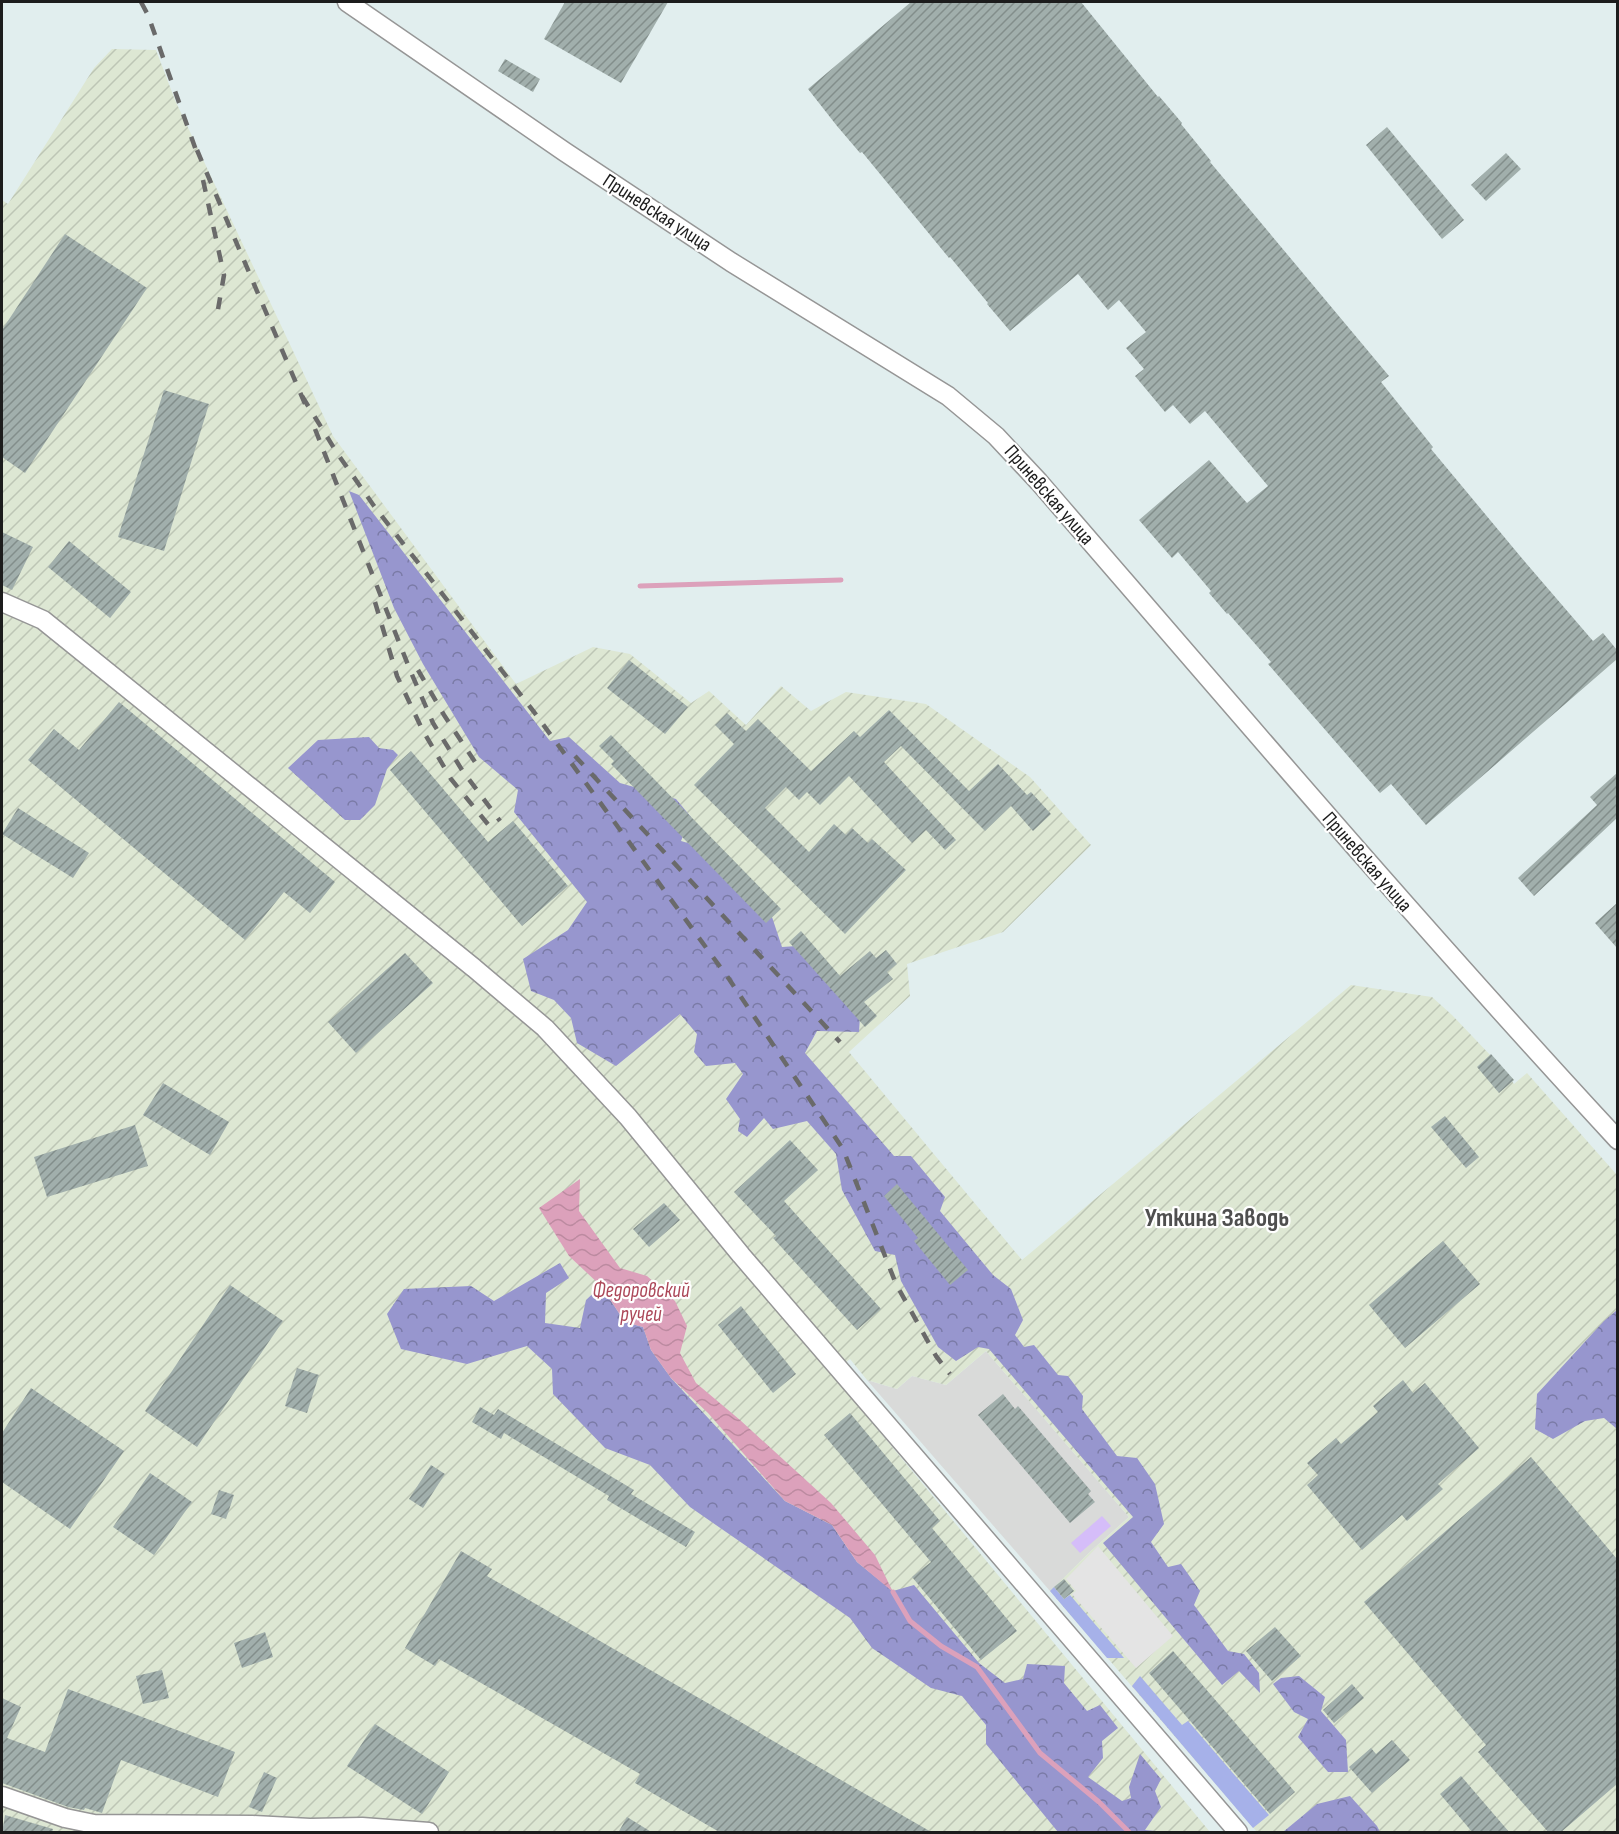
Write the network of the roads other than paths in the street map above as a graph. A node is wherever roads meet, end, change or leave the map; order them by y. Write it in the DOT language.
graph roads {
  1 [pos="347,2"];
  2 [pos="2,602"];
  3 [pos="1617,1140"];
  4 [pos="2,1796"];
  5 [pos="429,1833"];
  6 [pos="1238,1833"];
  1 -- 3 [label="street, Приневская улица"];
  2 -- 6 [label="street"];
  4 -- 5 [label="street"];
}
